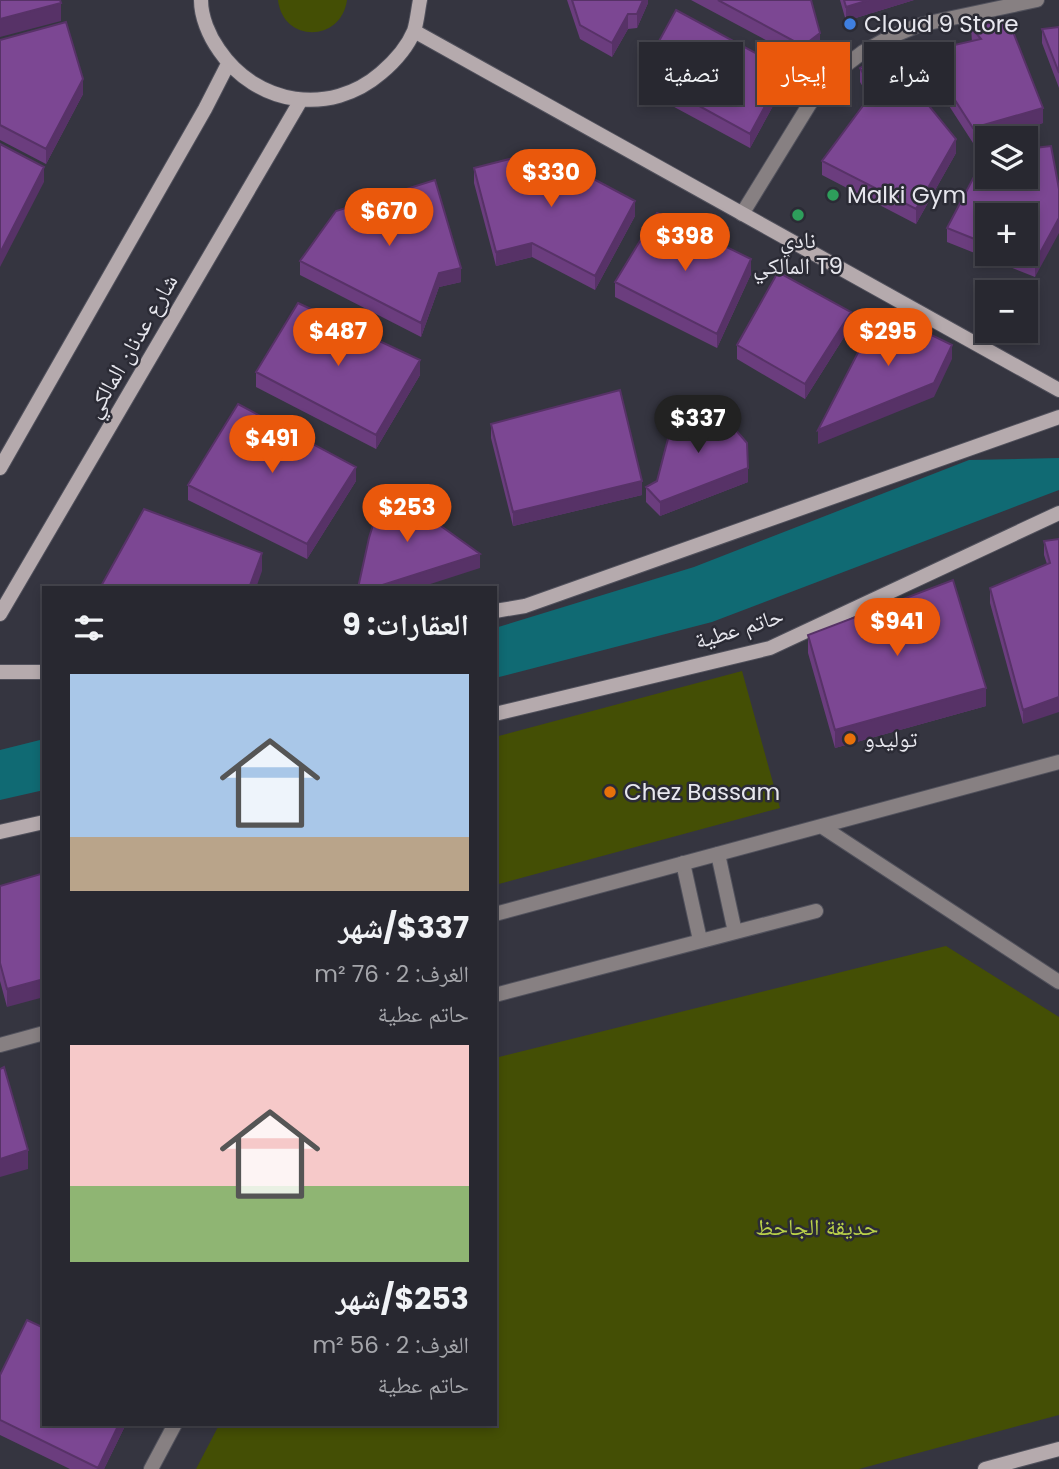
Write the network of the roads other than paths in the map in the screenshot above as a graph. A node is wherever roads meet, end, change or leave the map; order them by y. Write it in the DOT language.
graph roads {
  1 [pos="201,0"];
  2 [pos="420,0"];
  3 [pos="1037,0"];
  4 [pos="414,32"];
  5 [pos="228,64"];
  6 [pos="301,100"];
  7 [pos="742,214"];
  8 [pos="1059,390"];
  9 [pos="1059,417"];
  10 [pos="0,468"];
  11 [pos="1059,513"];
  12 [pos="497,611"];
  13 [pos="0,614"];
  14 [pos="0,672"];
  15 [pos="42,672"];
  16 [pos="497,714"];
  17 [pos="1059,762"];
  18 [pos="42,822"];
  19 [pos="821,826"];
  20 [pos="0,832"];
  21 [pos="718,854"];
  22 [pos="683,863"];
  23 [pos="816,911"];
  24 [pos="497,913"];
  25 [pos="735,932"];
  26 [pos="700,940"];
  27 [pos="1059,982"];
  28 [pos="497,994"];
  29 [pos="42,1034"];
  30 [pos="0,1045"];
  31 [pos="174,1426"];
  32 [pos="1059,1449"];
  33 [pos="151,1469"];
  34 [pos="985,1469"];
  1 -- 5 [label="street"];
  2 -- 4 [label="street"];
  3 -- 7 [label="street"];
  4 -- 6 [label="street"];
  4 -- 7 [label="street"];
  5 -- 6 [label="street"];
  5 -- 10 [label="street"];
  6 -- 13 [label="street, شارع عدنان المالكي"];
  7 -- 8 [label="street"];
  9 -- 12 [label="street"];
  11 -- 16 [label="street, حاتم عطية"];
  14 -- 15 [label="street"];
  17 -- 19 [label="street"];
  18 -- 20 [label="street"];
  19 -- 21 [label="street"];
  19 -- 27 [label="street"];
  21 -- 22 [label="street"];
  21 -- 25 [label="street"];
  22 -- 24 [label="street"];
  22 -- 26 [label="street"];
  23 -- 25 [label="street"];
  25 -- 26 [label="street"];
  26 -- 28 [label="street"];
  29 -- 30 [label="street"];
  31 -- 33 [label="street"];
  32 -- 34 [label="street"];
}
